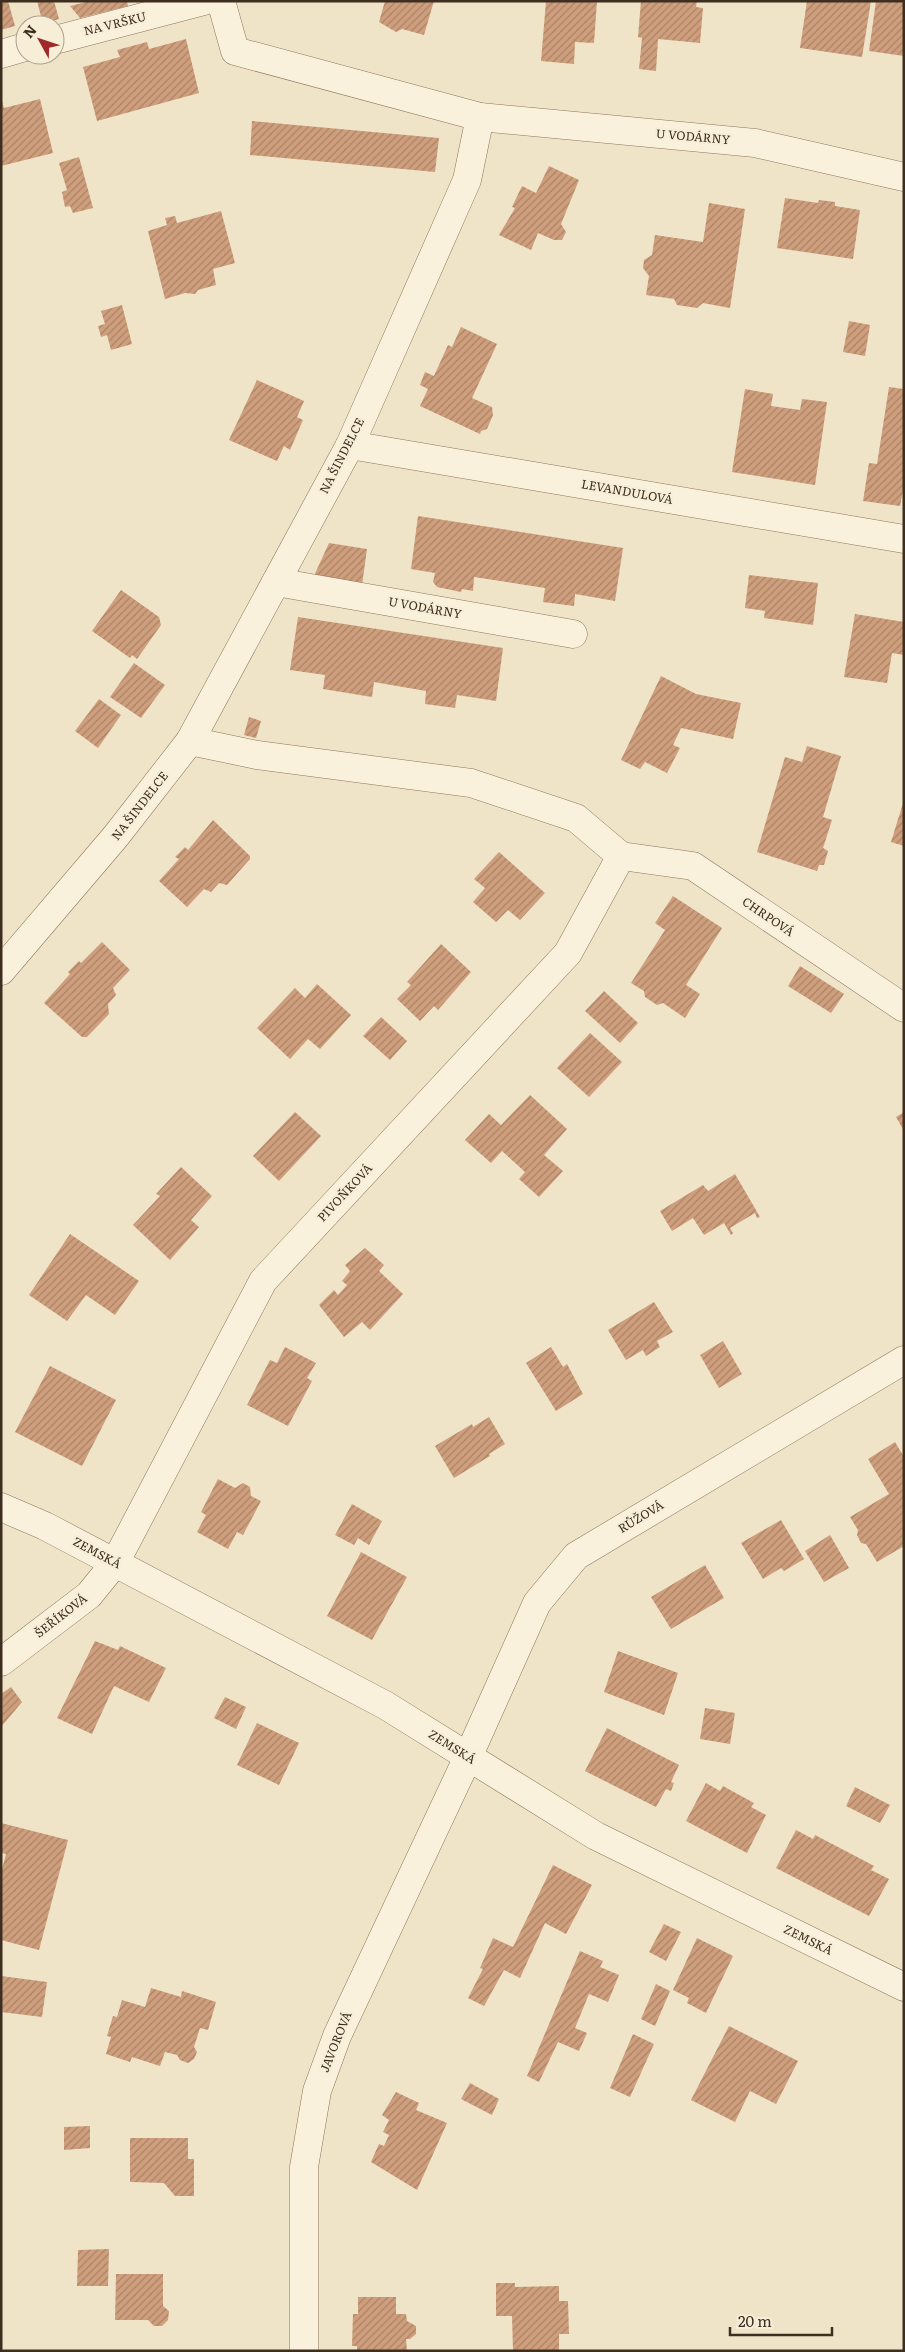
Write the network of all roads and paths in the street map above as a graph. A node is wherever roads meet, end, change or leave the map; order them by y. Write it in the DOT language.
graph roads {
  1 [pos="204,1"];
  2 [pos="221,1"];
  3 [pos="65,37"];
  4 [pos="15,50"];
  5 [pos="1,54"];
  6 [pos="480,117"];
  7 [pos="904,177"];
  8 [pos="350,445"];
  9 [pos="904,539"];
  10 [pos="276,582"];
  11 [pos="573,634"];
  12 [pos="190,742"];
  13 [pos="621,856"];
  14 [pos="1,971"];
  15 [pos="904,1008"];
  16 [pos="904,1360"];
  17 [pos="1,1507"];
  18 [pos="115,1563"];
  19 [pos="1,1662"];
  20 [pos="468,1757"];
  21 [pos="904,1987"];
  22 [pos="304,2351"];
  1 -- 3 [label="street, NA VRŠKU"];
  2 -- 6 [label="street"];
  4 -- 5 [label="street"];
  6 -- 7 [label="street, U VODÁRNY"];
  6 -- 8 [label="street, NA ŠINDELCE"];
  8 -- 9 [label="street, LEVANDULOVÁ"];
  8 -- 10 [label="street, NA ŠINDELCE"];
  10 -- 11 [label="street, U VODÁRNY"];
  10 -- 12 [label="street, NA ŠINDELCE"];
  12 -- 13 [label="street"];
  12 -- 14 [label="street, NA ŠINDELCE"];
  13 -- 15 [label="street, CHRPOVÁ"];
  13 -- 18 [label="street, PIVOŇKOVÁ"];
  16 -- 20 [label="street, RŮŽOVÁ"];
  17 -- 18 [label="street, ZEMSKÁ"];
  18 -- 19 [label="street, ŠEŘÍKOVÁ"];
  18 -- 20 [label="street, ZEMSKÁ"];
  20 -- 21 [label="street, ZEMSKÁ"];
  20 -- 22 [label="street, JAVOROVÁ"];
}
